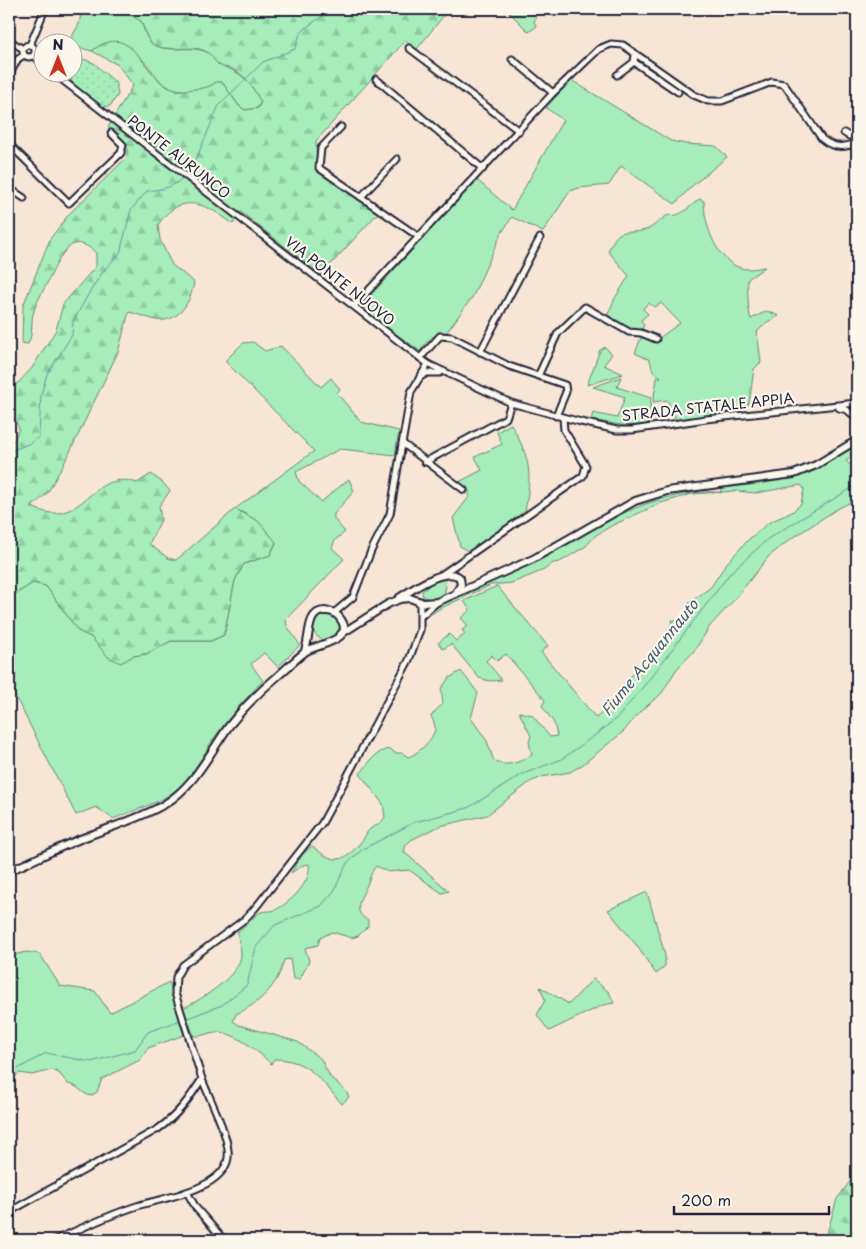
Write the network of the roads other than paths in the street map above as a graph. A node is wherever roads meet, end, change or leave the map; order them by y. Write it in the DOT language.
graph roads {
  1 [pos="45,9"];
  2 [pos="9,40"];
  3 [pos="30,45"];
  4 [pos="409,48"];
  5 [pos="24,52"];
  6 [pos="635,55"];
  7 [pos="32,56"];
  8 [pos="512,60"];
  9 [pos="634,62"];
  10 [pos="9,75"];
  11 [pos="617,75"];
  12 [pos="376,79"];
  13 [pos="65,82"];
  14 [pos="678,92"];
  15 [pos="554,93"];
  16 [pos="340,127"];
  17 [pos="519,132"];
  18 [pos="857,132"];
  19 [pos="111,133"];
  20 [pos="844,133"];
  21 [pos="857,142"];
  22 [pos="9,144"];
  23 [pos="397,159"];
  24 [pos="483,169"];
  25 [pos="9,188"];
  26 [pos="361,197"];
  27 [pos="24,198"];
  28 [pos="237,217"];
  29 [pos="419,236"];
  30 [pos="540,238"];
  31 [pos="354,306"];
  32 [pos="656,340"];
  33 [pos="480,352"];
  34 [pos="420,358"];
  35 [pos="428,364"];
  36 [pos="447,374"];
  37 [pos="538,376"];
  38 [pos="417,379"];
  39 [pos="511,403"];
  40 [pos="857,403"];
  41 [pos="832,407"];
  42 [pos="857,409"];
  43 [pos="556,416"];
  44 [pos="563,418"];
  45 [pos="857,418"];
  46 [pos="857,434"];
  47 [pos="857,440"];
  48 [pos="402,443"];
  49 [pos="846,446"];
  50 [pos="425,462"];
  51 [pos="464,490"];
  52 [pos="458,563"];
  53 [pos="441,575"];
  54 [pos="459,578"];
  55 [pos="485,579"];
  56 [pos="422,586"];
  57 [pos="457,592"];
  58 [pos="419,600"];
  59 [pos="394,602"];
  60 [pos="437,602"];
  61 [pos="347,603"];
  62 [pos="334,612"];
  63 [pos="422,615"];
  64 [pos="341,620"];
  65 [pos="355,625"];
  66 [pos="310,632"];
  67 [pos="341,634"];
  68 [pos="324,644"];
  69 [pos="304,653"];
  70 [pos="9,872"];
  71 [pos="202,1079"];
  72 [pos="187,1192"];
  73 [pos="9,1212"];
  74 [pos="55,1240"];
  75 [pos="224,1240"];
  1 -- 3 [label="street"];
  2 -- 5 [label="street"];
  3 -- 5 [label="street"];
  4 -- 17 [label="street"];
  5 -- 7 [label="street"];
  5 -- 10 [label="street"];
  6 -- 9 [label="street"];
  6 -- 15 [label="street"];
  6 -- 21 [label="street"];
  8 -- 15 [label="street"];
  9 -- 11 [label="street"];
  9 -- 14 [label="street"];
  12 -- 24 [label="street"];
  13 -- 28 [label="street, PONTE AURUNCO"];
  15 -- 17 [label="street"];
  16 -- 26 [label="street"];
  17 -- 24 [label="street"];
  18 -- 20 [label="street"];
  19 -- 22 [label="street"];
  23 -- 26 [label="street"];
  24 -- 29 [label="street"];
  25 -- 27 [label="street"];
  26 -- 29 [label="street"];
  28 -- 31 [label="street, VIA PONTE NUOVO"];
  29 -- 31 [label="street"];
  30 -- 33 [label="street"];
  31 -- 34 [label="street, VIA PONTE NUOVO"];
  32 -- 37 [label="street"];
  33 -- 34 [label="street"];
  33 -- 37 [label="street"];
  34 -- 35 [label="street, VIA PONTE NUOVO"];
  35 -- 36 [label="street, STRADA STATALE APPIA"];
  35 -- 38 [label="street"];
  36 -- 38 [label="street"];
  36 -- 39 [label="street, STRADA STATALE APPIA"];
  37 -- 43 [label="street"];
  38 -- 48 [label="street"];
  39 -- 43 [label="street, STRADA STATALE APPIA"];
  39 -- 50 [label="street"];
  40 -- 41 [label="street, STRADA STATALE APPIA"];
  41 -- 44 [label="street, STRADA STATALE APPIA"];
  41 -- 45 [label="street, STRADA STATALE APPIA"];
  42 -- 45 [label="main road, STRADA STATALE APPIA"];
  43 -- 44 [label="street, STRADA STATALE APPIA"];
  44 -- 52 [label="street"];
  46 -- 49 [label="main road"];
  47 -- 49 [label="main road"];
  48 -- 50 [label="street"];
  48 -- 61 [label="street"];
  49 -- 55 [label="main road"];
  50 -- 51 [label="street"];
  52 -- 53 [label="street"];
  52 -- 54 [label="street"];
  53 -- 54 [label="main road"];
  53 -- 56 [label="main road"];
  54 -- 55 [label="main road"];
  54 -- 57 [label="main road"];
  55 -- 57 [label="main road"];
  56 -- 58 [label="main road"];
  56 -- 59 [label="main road"];
  57 -- 60 [label="main road"];
  58 -- 59 [label="main road"];
  58 -- 60 [label="main road"];
  58 -- 63 [label="street"];
  59 -- 65 [label="main road"];
  60 -- 63 [label="street"];
  61 -- 62 [label="street"];
  61 -- 64 [label="street"];
  62 -- 64 [label="main road"];
  62 -- 66 [label="main road"];
  63 -- 71 [label="street"];
  64 -- 65 [label="main road"];
  64 -- 67 [label="main road"];
  65 -- 67 [label="main road"];
  66 -- 68 [label="main road"];
  66 -- 69 [label="main road"];
  67 -- 68 [label="main road"];
  68 -- 69 [label="main road"];
  69 -- 70 [label="main road"];
  71 -- 72 [label="street"];
  71 -- 73 [label="street"];
  72 -- 74 [label="street"];
  72 -- 75 [label="street"];
}
